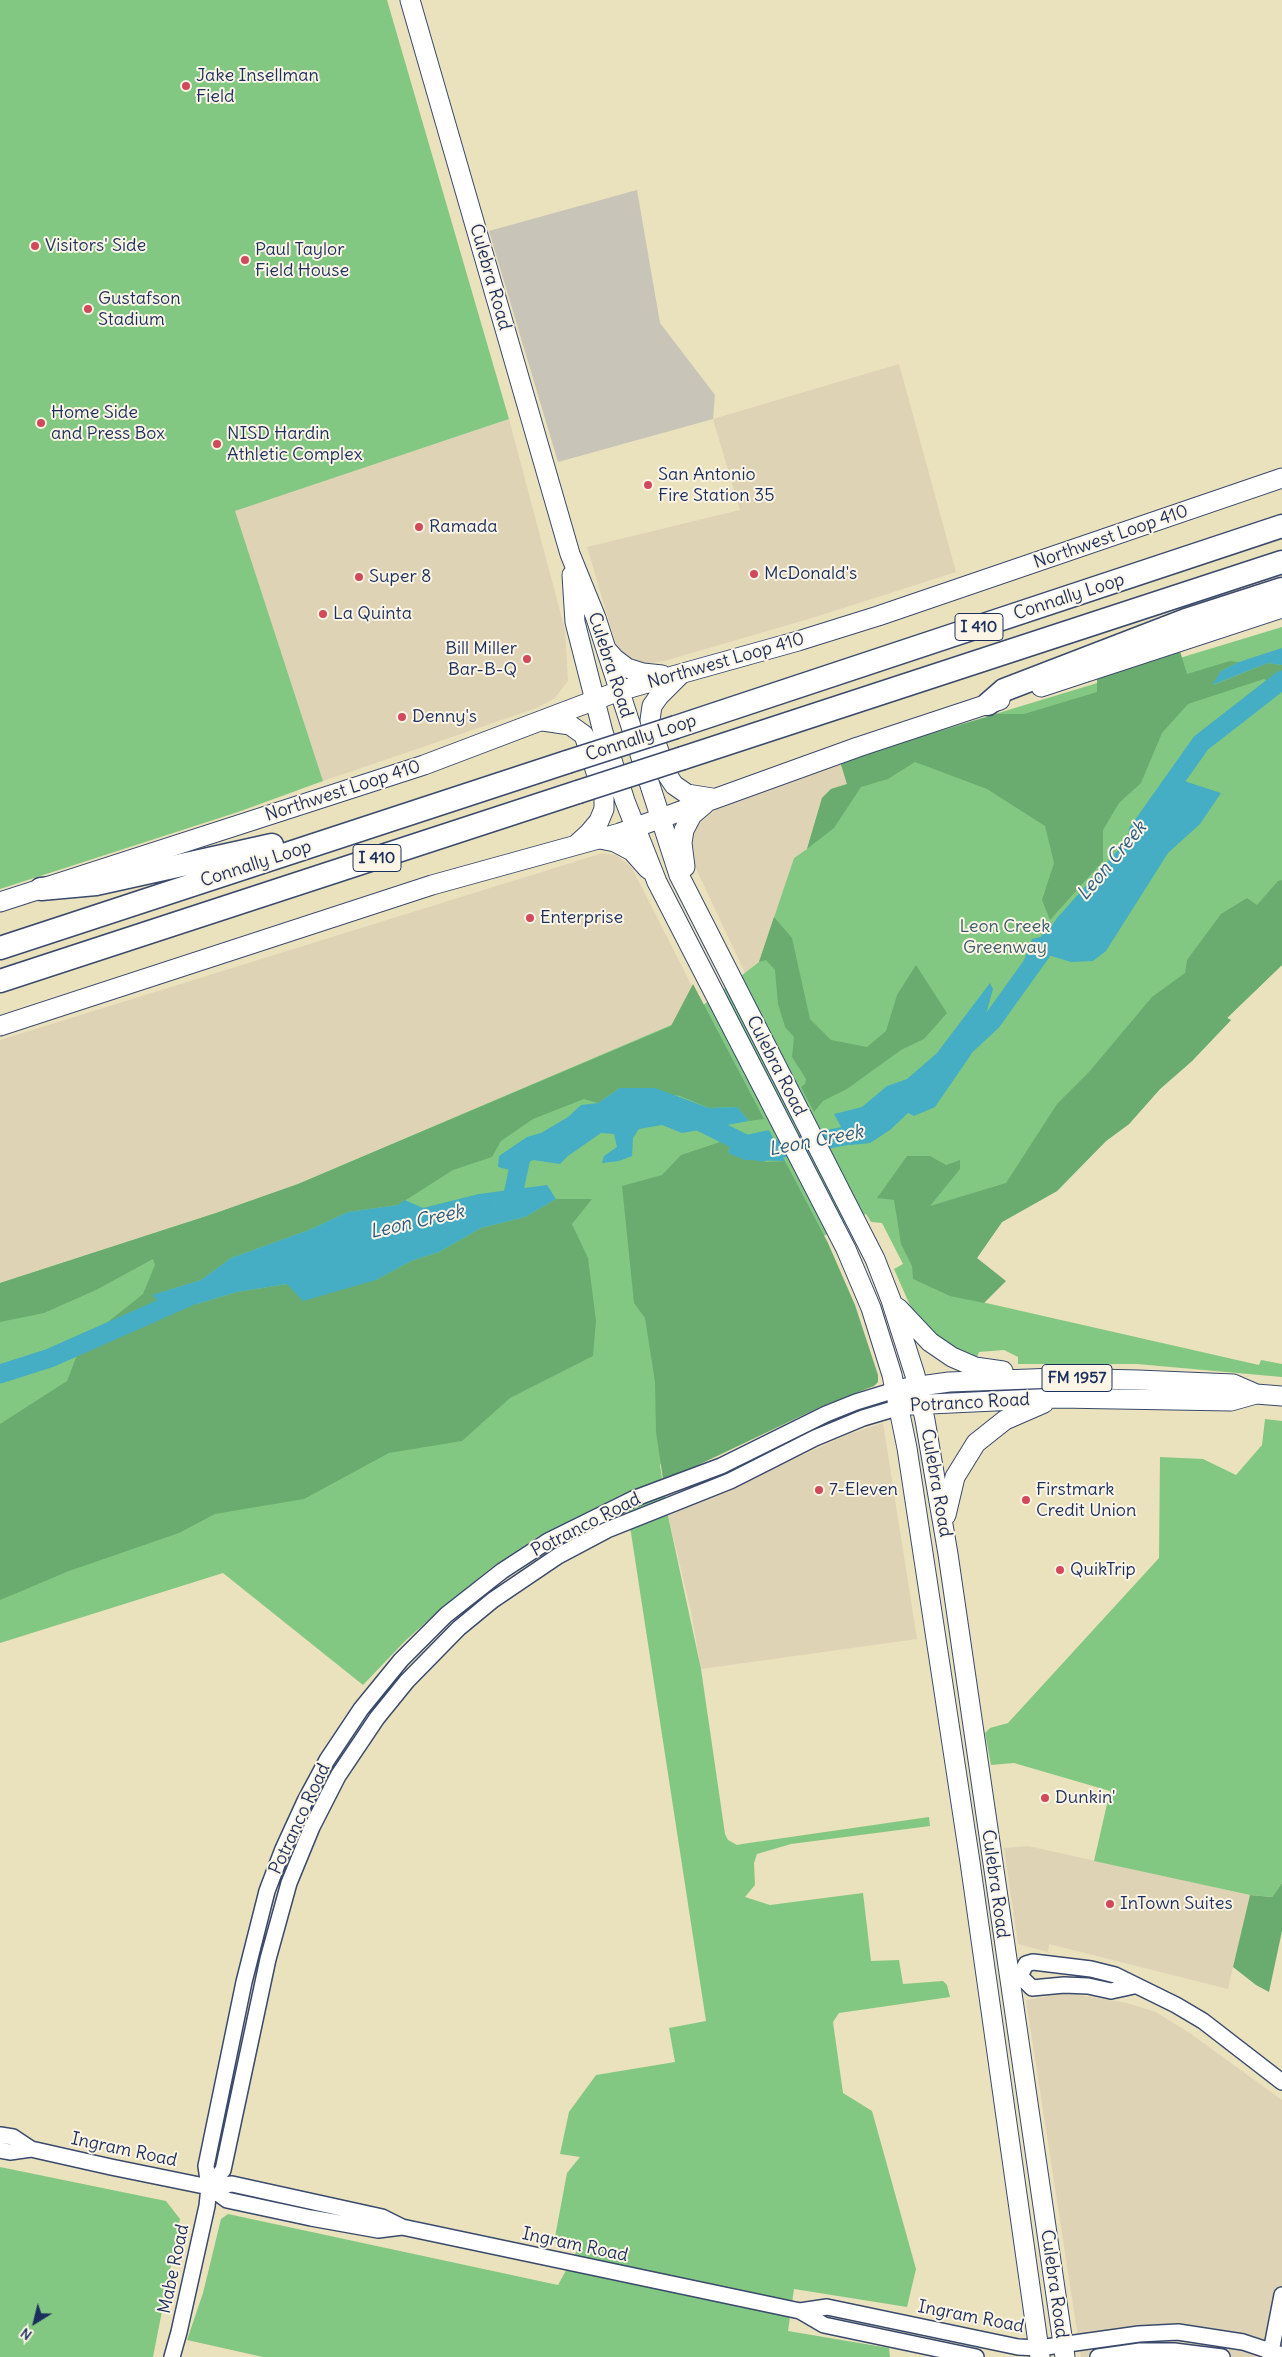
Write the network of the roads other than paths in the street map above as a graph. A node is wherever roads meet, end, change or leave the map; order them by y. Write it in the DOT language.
graph roads {
  1 [pos="410,0"];
  2 [pos="1282,478"];
  3 [pos="1282,526"];
  4 [pos="570,554"];
  5 [pos="1282,562"];
  6 [pos="1282,589"];
  7 [pos="1282,608"];
  8 [pos="580,644"];
  9 [pos="605,647"];
  10 [pos="683,673"];
  11 [pos="619,691"];
  12 [pos="595,700"];
  13 [pos="988,704"];
  14 [pos="548,718"];
  15 [pos="718,797"];
  16 [pos="660,818"];
  17 [pos="635,827"];
  18 [pos="600,839"];
  19 [pos="327,841"];
  20 [pos="574,846"];
  21 [pos="657,882"];
  22 [pos="41,889"];
  23 [pos="0,902"];
  24 [pos="694,905"];
  25 [pos="0,948"];
  26 [pos="0,981"];
  27 [pos="0,1026"];
  28 [pos="891,1300"];
  29 [pos="1056,1378"];
  30 [pos="920,1394"];
  31 [pos="1256,1394"];
  32 [pos="1282,1396"];
  33 [pos="1058,1398"];
  34 [pos="898,1399"];
  35 [pos="599,1514"];
  36 [pos="943,1529"];
  37 [pos="607,1530"];
  38 [pos="430,1631"];
  39 [pos="442,1644"];
  40 [pos="1014,1977"];
  41 [pos="988,1979"];
  42 [pos="244,1982"];
  43 [pos="262,1986"];
  44 [pos="1134,1986"];
  45 [pos="1282,2082"];
  46 [pos="0,2135"];
  47 [pos="31,2149"];
  48 [pos="0,2150"];
  49 [pos="209,2188"];
  50 [pos="1282,2295"];
  51 [pos="800,2311"];
  52 [pos="1064,2351"];
  53 [pos="1040,2352"];
  54 [pos="1275,2354"];
  55 [pos="172,2357"];
  56 [pos="976,2357"];
  57 [pos="1098,2357"];
  58 [pos="1222,2357"];
  1 -- 4 [label="main road, Culebra Road"];
  2 -- 10 [label="main road, Northwest Loop 410"];
  3 -- 19 [label="highway, Connally Loop / I 410, bridge"];
  4 -- 8 [label="main road, Culebra Road"];
  4 -- 9 [label="main road, Culebra Road"];
  5 -- 26 [label="highway, Connally Loop / I 410, bridge"];
  6 -- 13 [label="highway"];
  7 -- 13 [label="main road"];
  8 -- 12 [label="main road, Culebra Road"];
  8 -- 14 [label="main road"];
  9 -- 10 [label="main road"];
  9 -- 11 [label="main road, Culebra Road"];
  10 -- 11 [label="main road, Northwest Loop 410"];
  10 -- 15 [label="main road"];
  11 -- 12 [label="main road, Northwest Loop 410"];
  11 -- 16 [label="main road, Culebra Road"];
  12 -- 14 [label="main road, Northwest Loop 410"];
  12 -- 17 [label="main road, Culebra Road"];
  13 -- 15 [label="main road"];
  14 -- 20 [label="main road"];
  14 -- 22 [label="main road, Northwest Loop 410"];
  15 -- 16 [label="main road"];
  15 -- 24 [label="main road"];
  16 -- 17 [label="main road"];
  16 -- 24 [label="main road, Culebra Road"];
  17 -- 18 [label="main road"];
  17 -- 21 [label="main road, Culebra Road"];
  18 -- 20 [label="main road"];
  18 -- 21 [label="main road"];
  19 -- 22 [label="highway"];
  19 -- 25 [label="highway, Connally Loop / I 410"];
  20 -- 27 [label="main road"];
  21 -- 34 [label="main road, Culebra Road"];
  22 -- 23 [label="main road, Northwest Loop 410"];
  24 -- 28 [label="main road, Culebra Road"];
  28 -- 29 [label="main road"];
  28 -- 30 [label="main road, Culebra Road"];
  29 -- 30 [label="main road, Potranco Road / FM 1957"];
  29 -- 31 [label="main road, Potranco Road / FM 1957"];
  30 -- 33 [label="main road, Potranco Road / FM 1957"];
  30 -- 34 [label="main road, Potranco Road / FM 1957"];
  30 -- 36 [label="main road, Culebra Road"];
  31 -- 32 [label="main road, FM 1957"];
  31 -- 33 [label="main road, Potranco Road / FM 1957"];
  33 -- 36 [label="main road"];
  34 -- 35 [label="street, Potranco Road"];
  34 -- 37 [label="street, Potranco Road"];
  34 -- 41 [label="main road, Culebra Road"];
  35 -- 37 [label="street"];
  35 -- 38 [label="street, Potranco Road"];
  36 -- 40 [label="main road, Culebra Road"];
  37 -- 39 [label="street, Potranco Road"];
  38 -- 39 [label="street"];
  38 -- 42 [label="street, Potranco Road"];
  39 -- 43 [label="street, Potranco Road"];
  40 -- 41 [label="street"];
  40 -- 44 [label="street"];
  40 -- 44 [label="street"];
  40 -- 52 [label="main road, Culebra Road"];
  41 -- 53 [label="main road, Culebra Road"];
  42 -- 43 [label="street"];
  42 -- 49 [label="street, Potranco Road"];
  43 -- 49 [label="street, Potranco Road"];
  44 -- 45 [label="street"];
  46 -- 47 [label="street, Ingram Road"];
  47 -- 48 [label="street, Ingram Road"];
  47 -- 49 [label="street, Ingram Road"];
  49 -- 51 [label="street, Ingram Road"];
  49 -- 55 [label="street, Mabe Road"];
  50 -- 54 [label="street"];
  51 -- 53 [label="street, Ingram Road"];
  51 -- 56 [label="street, Ingram Road"];
  52 -- 53 [label="street, Ingram Road"];
  52 -- 54 [label="street, Ingram Road"];
  57 -- 58 [label="street"];
}
